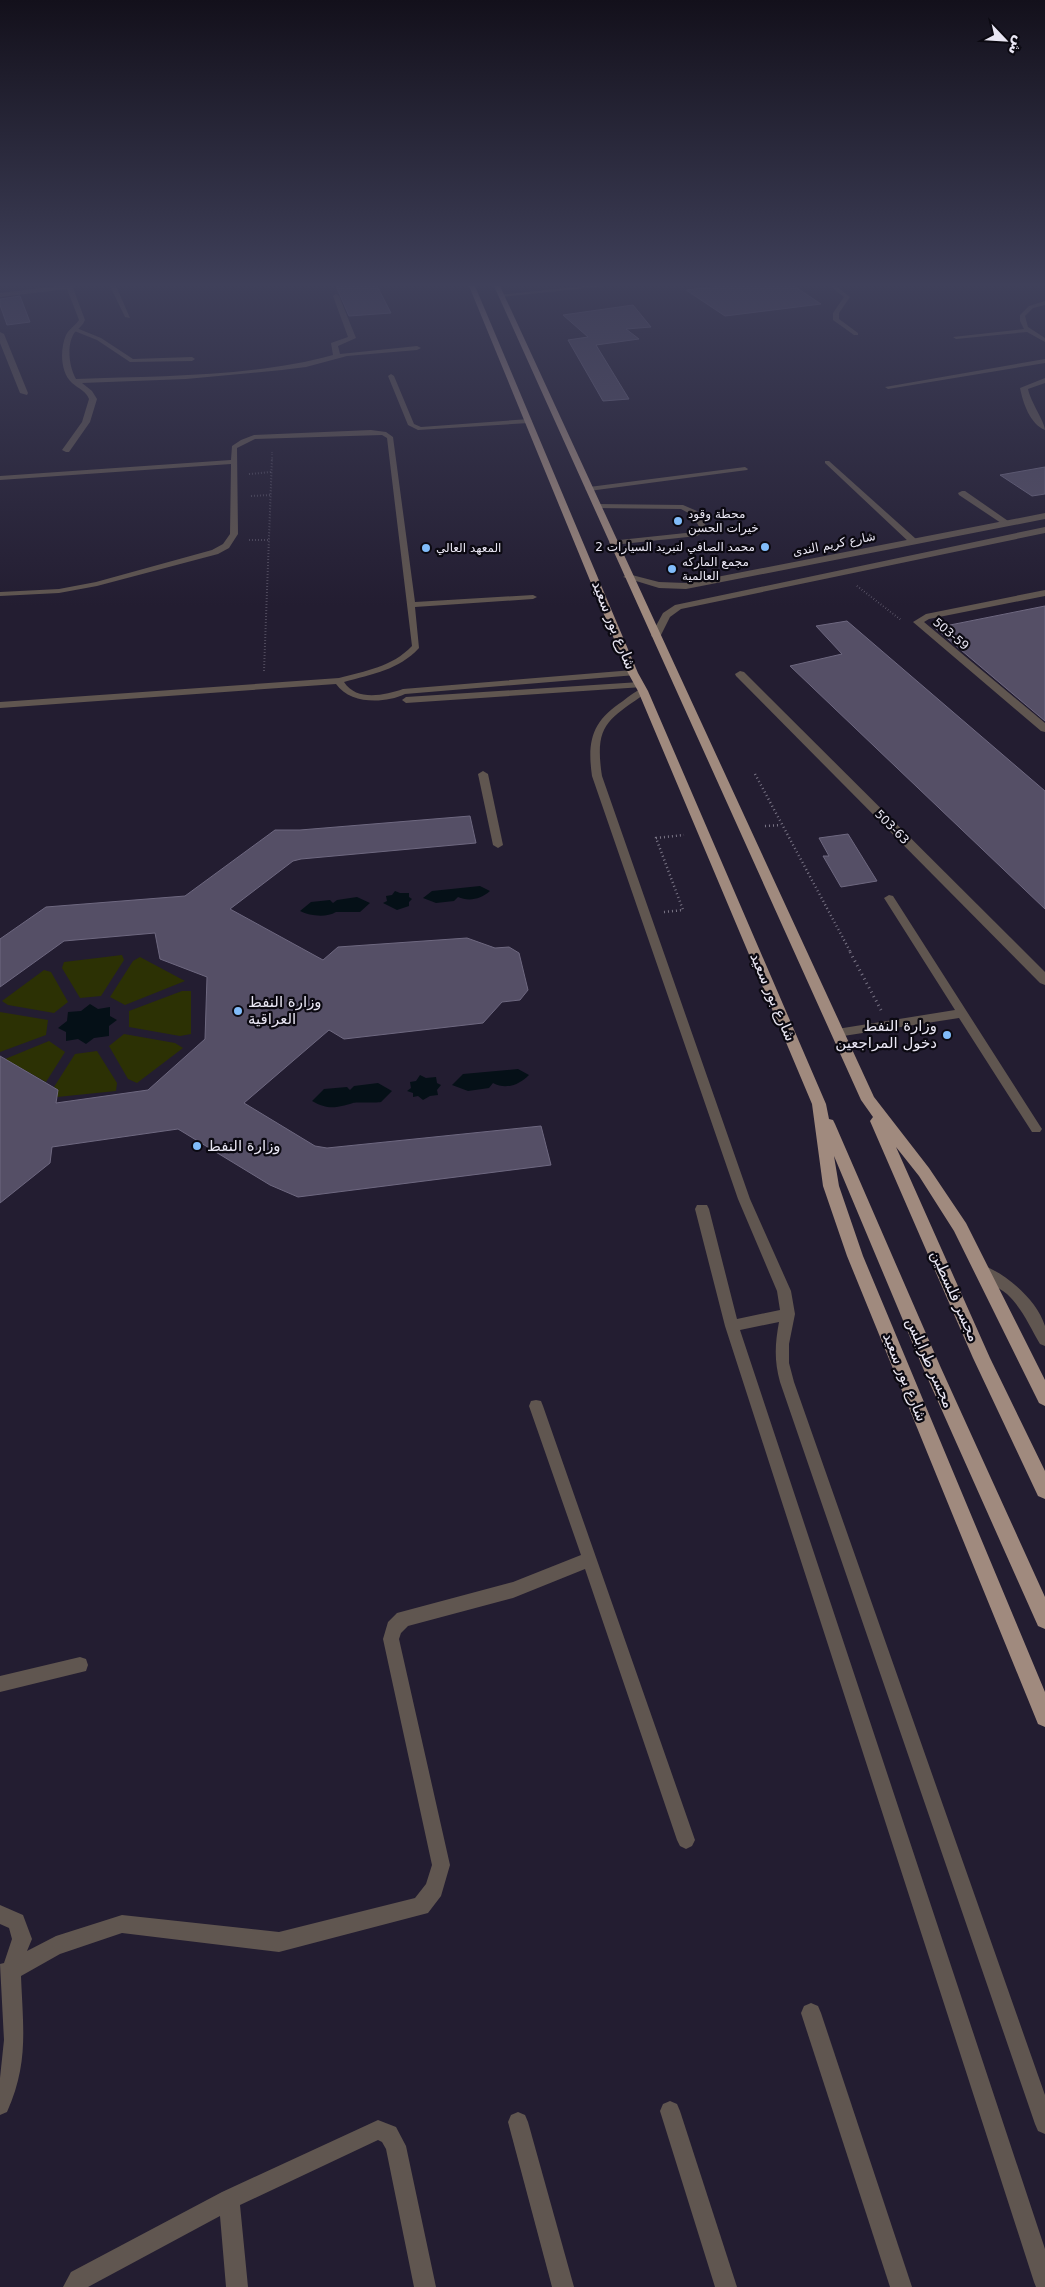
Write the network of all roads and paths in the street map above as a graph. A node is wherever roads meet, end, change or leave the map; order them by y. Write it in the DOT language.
graph roads {
  1 [pos="90,393"];
  2 [pos="398,393"];
  3 [pos="517,393"];
  4 [pos="545,393"];
  5 [pos="1025,393"];
  6 [pos="529,421"];
  7 [pos="1045,428"];
  8 [pos="273,436"];
  9 [pos="66,450"];
  10 [pos="232,462"];
  11 [pos="827,462"];
  12 [pos="745,469"];
  13 [pos="0,478"];
  14 [pos="589,489"];
  15 [pos="962,493"];
  16 [pos="597,506"];
  17 [pos="1045,516"];
  18 [pos="1007,523"];
  19 [pos="1045,530"];
  20 [pos="913,541"];
  21 [pos="613,543"];
  22 [pos="841,573"];
  23 [pos="628,577"];
  24 [pos="1045,593"];
  25 [pos="0,594"];
  26 [pos="533,597"];
  27 [pos="411,605"];
  28 [pos="918,622"];
  29 [pos="656,635"];
  30 [pos="633,673"];
  31 [pos="740,674"];
  32 [pos="585,678"];
  33 [pos="339,681"];
  34 [pos="263,686"];
  35 [pos="642,688"];
  36 [pos="588,689"];
  37 [pos="397,696"];
  38 [pos="0,705"];
  39 [pos="1045,730"];
  40 [pos="483,774"];
  41 [pos="755,774"];
  42 [pos="656,838"];
  43 [pos="498,845"];
  44 [pos="889,898"];
  45 [pos="683,910"];
  46 [pos="1045,980"];
  47 [pos="963,1014"];
  48 [pos="889,1025"];
  49 [pos="837,1033"];
  50 [pos="868,1100"];
  51 [pos="819,1104"];
  52 [pos="1036,1130"];
  53 [pos="702,1209"];
  54 [pos="982,1271"];
  55 [pos="788,1314"];
  56 [pos="732,1326"];
  57 [pos="1045,1340"];
  58 [pos="1045,1398"];
  59 [pos="536,1406"];
  60 [pos="1045,1490"];
  61 [pos="590,1559"];
  62 [pos="1045,1620"];
  63 [pos="80,1665"];
  64 [pos="0,1684"];
  65 [pos="1045,1717"];
  66 [pos="686,1840"];
  67 [pos="0,1914"];
  68 [pos="5,1972"];
  69 [pos="811,2013"];
  70 [pos="0,2105"];
  71 [pos="670,2111"];
  72 [pos="518,2122"];
  73 [pos="1045,2124"];
  74 [pos="229,2199"];
  75 [pos="1045,2282"];
  76 [pos="74,2287"];
  77 [pos="237,2287"];
  78 [pos="425,2287"];
  79 [pos="563,2287"];
  80 [pos="726,2287"];
  81 [pos="901,2287"];
  1 -- 9 [label="street"];
  2 -- 6 [label="lane"];
  3 -- 6 [label="main road, شارع بور سعيد"];
  4 -- 14 [label="main road, شارع بور سعيد"];
  5 -- 7 [label="street"];
  6 -- 30 [label="main road, شارع بور سعيد"];
  8 -- 10 [label="lane"];
  8 -- 27 [label="lane"];
  8 -- 34 [label="path"];
  10 -- 13 [label="lane"];
  10 -- 25 [label="lane"];
  11 -- 20 [label="lane"];
  12 -- 14 [label="lane"];
  14 -- 16 [label="main road, شارع بور سعيد"];
  15 -- 18 [label="lane"];
  16 -- 21 [label="main road, شارع بور سعيد"];
  16 -- 21 [label="lane"];
  17 -- 18 [label="street, شارع كريم الندى"];
  18 -- 20 [label="street, شارع كريم الندى"];
  19 -- 22 [label="street, شارع كريم الندى"];
  20 -- 23 [label="street, شارع كريم الندى"];
  21 -- 23 [label="main road, شارع بور سعيد"];
  22 -- 28 [label="path"];
  22 -- 29 [label="street, شارع كريم الندى"];
  23 -- 29 [label="main road, شارع بور سعيد"];
  24 -- 28 [label="street, 503-59"];
  26 -- 27 [label="lane"];
  27 -- 33 [label="lane"];
  28 -- 39 [label="street, 503-59"];
  29 -- 49 [label="main road, شارع بور سعيد"];
  30 -- 32 [label="lane"];
  30 -- 35 [label="main road, شارع بور سعيد"];
  31 -- 46 [label="street, 503-63"];
  32 -- 36 [label="lane"];
  32 -- 37 [label="lane"];
  33 -- 34 [label="lane"];
  33 -- 37 [label="lane"];
  34 -- 38 [label="lane"];
  35 -- 36 [label="lane"];
  35 -- 51 [label="main road, شارع بور سعيد"];
  35 -- 55 [label="lane"];
  36 -- 37 [label="lane"];
  40 -- 43 [label="lane"];
  41 -- 48 [label="path"];
  42 -- 45 [label="path"];
  44 -- 47 [label="lane"];
  47 -- 48 [label="lane"];
  47 -- 52 [label="lane"];
  48 -- 49 [label="lane"];
  49 -- 50 [label="main road, شارع بور سعيد"];
  50 -- 54 [label="main road, شارع بور سعيد"];
  50 -- 60 [label="main road, مجسر فلسطين"];
  51 -- 62 [label="main road, مجسر طرابلس"];
  51 -- 65 [label="main road, شارع بور سعيد"];
  53 -- 56 [label="lane"];
  54 -- 57 [label="lane"];
  54 -- 58 [label="main road, شارع بور سعيد"];
  55 -- 56 [label="lane"];
  55 -- 73 [label="lane"];
  56 -- 75 [label="lane"];
  59 -- 61 [label="lane"];
  61 -- 66 [label="lane"];
  61 -- 68 [label="lane"];
  63 -- 64 [label="lane"];
  67 -- 68 [label="lane"];
  68 -- 70 [label="lane"];
  69 -- 81 [label="lane"];
  71 -- 80 [label="lane"];
  72 -- 79 [label="lane"];
  74 -- 76 [label="lane"];
  74 -- 77 [label="lane"];
  74 -- 78 [label="lane"];
}
